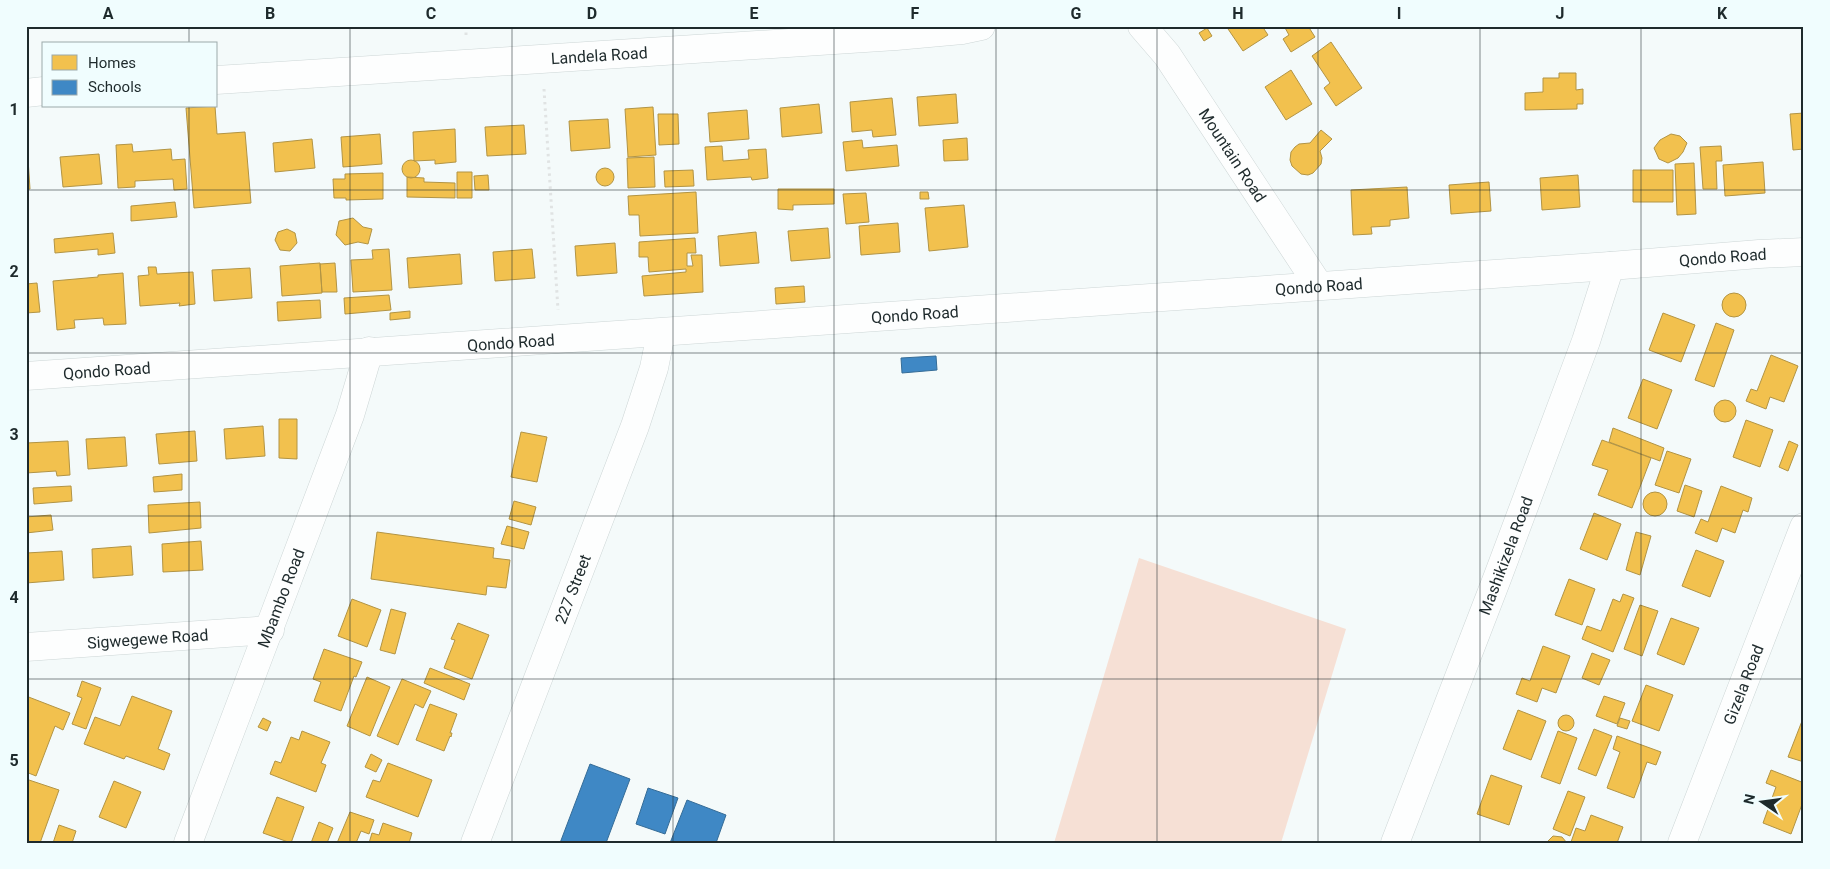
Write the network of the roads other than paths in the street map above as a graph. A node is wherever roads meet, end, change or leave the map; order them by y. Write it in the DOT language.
graph roads {
  1 [pos="981,26"];
  2 [pos="1142,26"];
  3 [pos="218,80"];
  4 [pos="42,91"];
  5 [pos="26,92"];
  6 [pos="1804,252"];
  7 [pos="1610,266"];
  8 [pos="1319,286"];
  9 [pos="662,332"];
  10 [pos="369,351"];
  11 [pos="26,376"];
  12 [pos="1804,527"];
  13 [pos="270,630"];
  14 [pos="26,647"];
  15 [pos="188,843"];
  16 [pos="475,843"];
  17 [pos="1395,843"];
  18 [pos="1682,843"];
  1 -- 3 [label="street, Landela Road"];
  2 -- 8 [label="street, Mountain Road"];
  4 -- 5 [label="street"];
  6 -- 7 [label="street, Qondo Road"];
  7 -- 8 [label="street, Qondo Road"];
  7 -- 17 [label="street, Mashikizela Road"];
  8 -- 9 [label="street, Qondo Road"];
  9 -- 10 [label="street, Qondo Road"];
  9 -- 16 [label="street, 227 Street"];
  10 -- 11 [label="street, Qondo Road"];
  10 -- 13 [label="street, Mbambo Road"];
  12 -- 18 [label="street, Gizela Road"];
  13 -- 14 [label="street, Sigwegewe Road"];
  13 -- 15 [label="street, Mbambo Road"];
}
